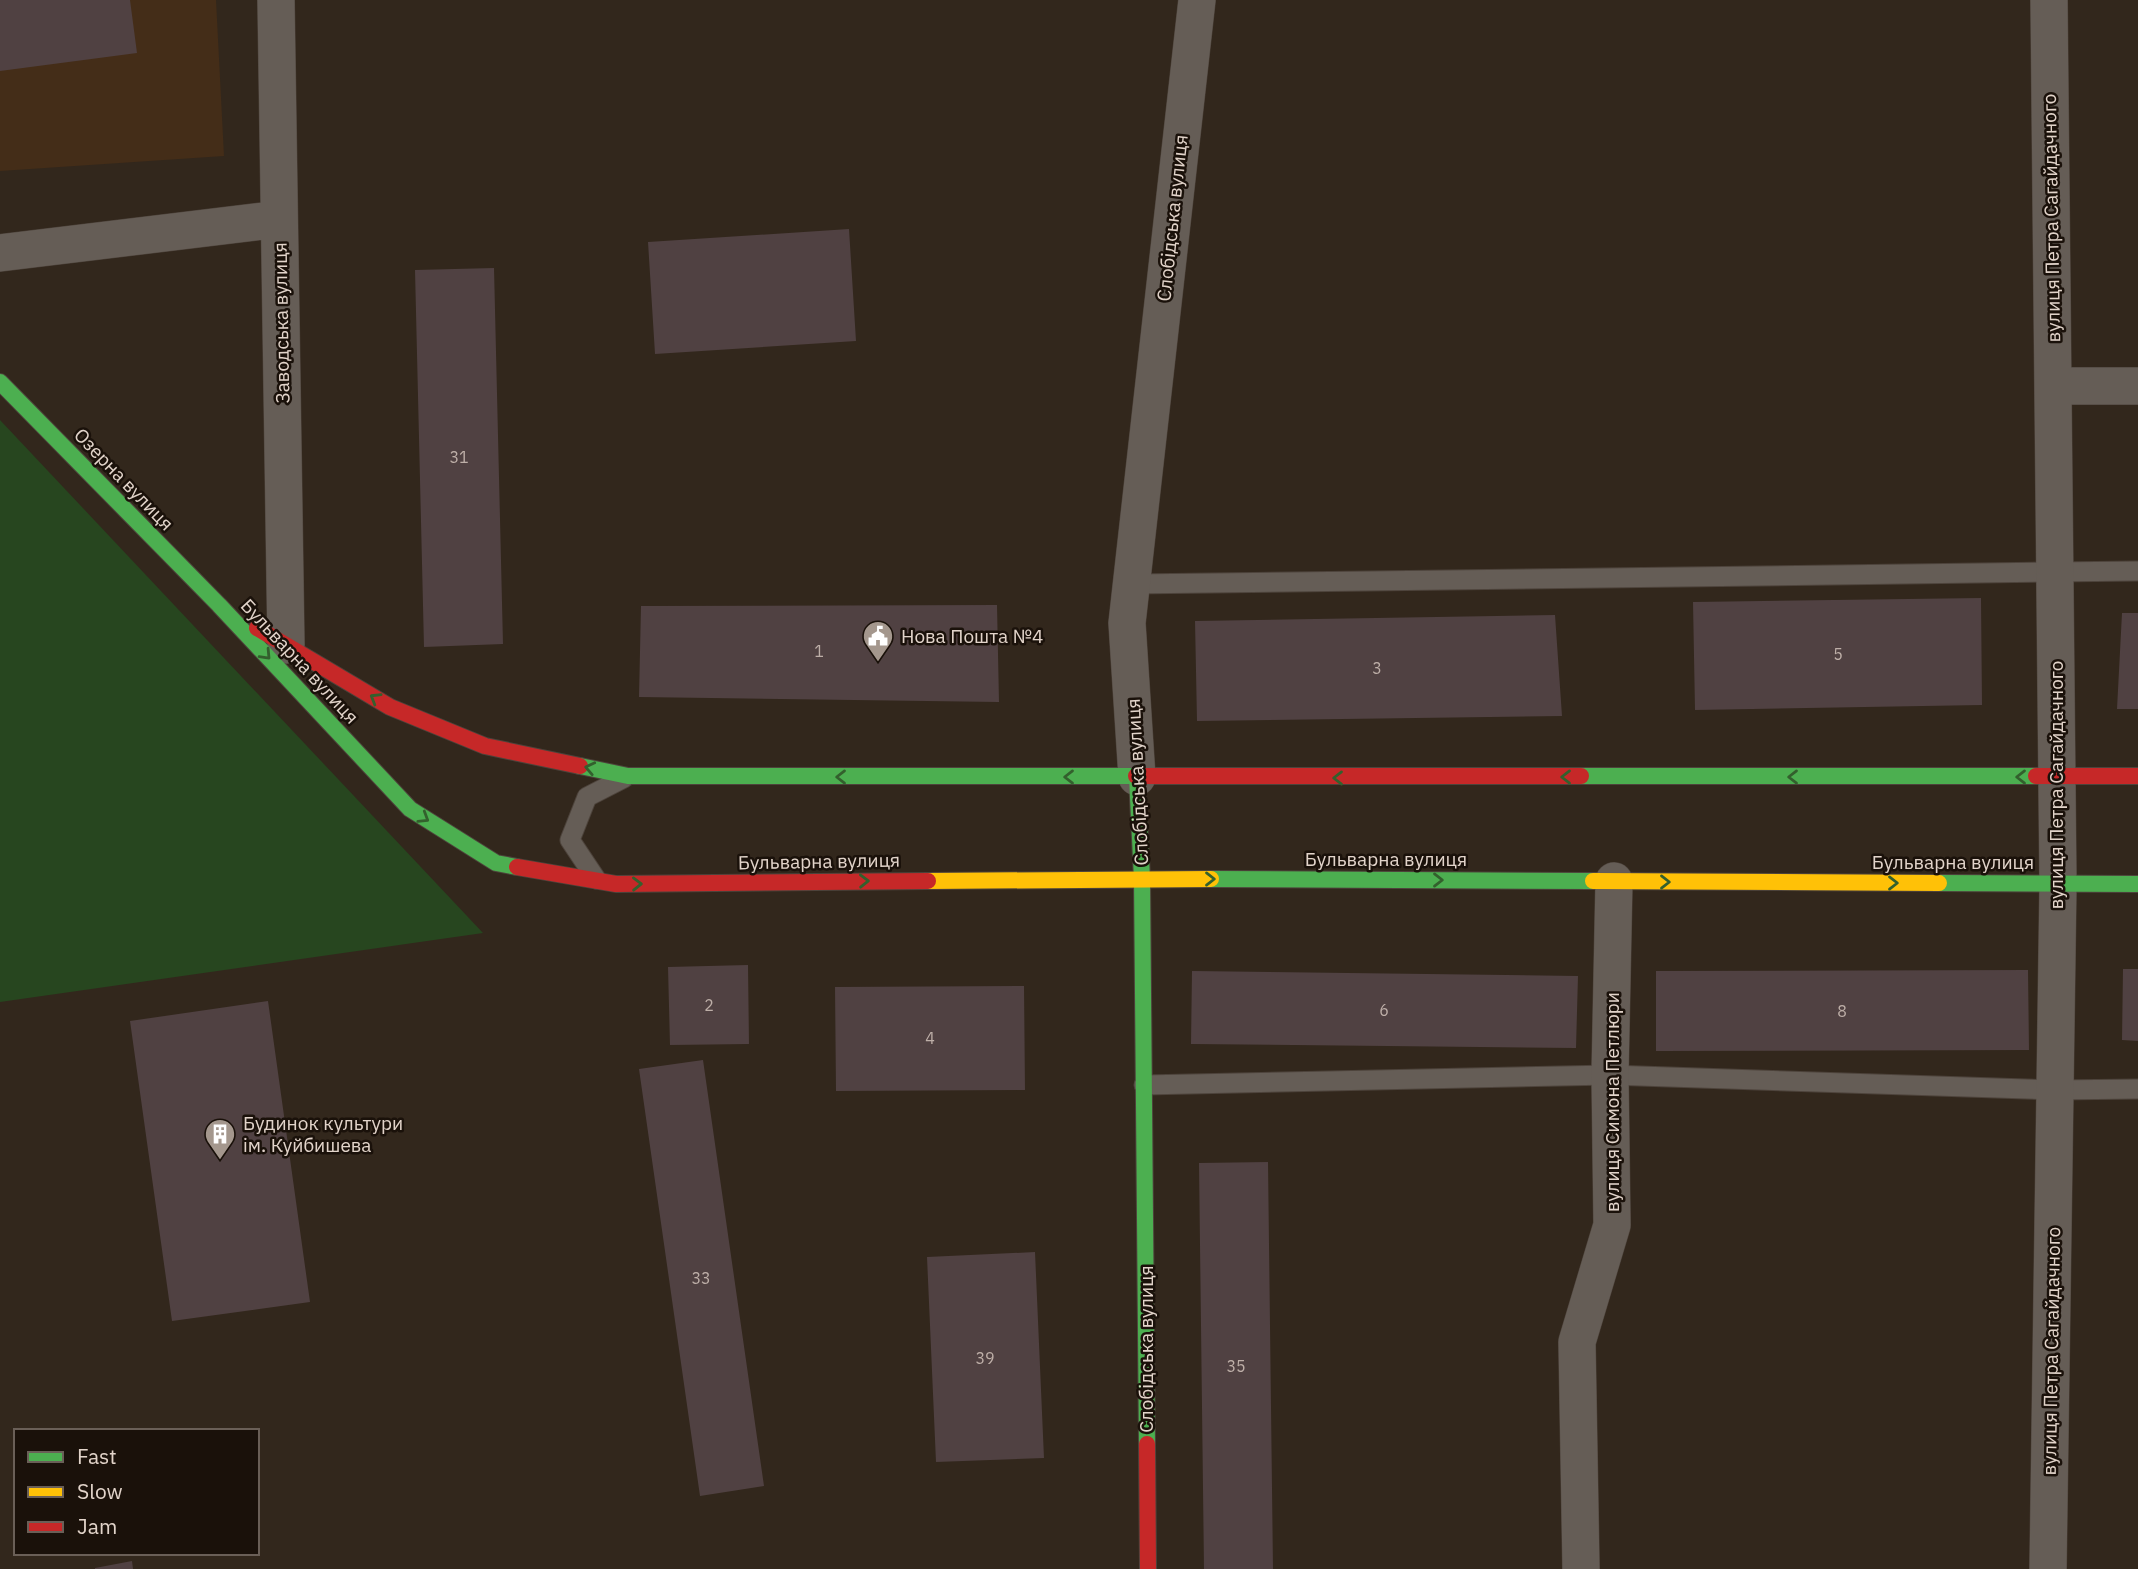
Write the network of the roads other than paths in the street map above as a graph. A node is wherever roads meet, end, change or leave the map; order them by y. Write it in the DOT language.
graph roads {
  1 [pos="276,0"];
  2 [pos="1196,0"];
  3 [pos="2049,0"];
  4 [pos="279,219"];
  5 [pos="0,253"];
  6 [pos="0,382"];
  7 [pos="2053,386"];
  8 [pos="2138,386"];
  9 [pos="2055,571"];
  10 [pos="2138,571"];
  11 [pos="1132,584"];
  12 [pos="219,605"];
  13 [pos="286,645"];
  14 [pos="628,776"];
  15 [pos="2138,776"];
  16 [pos="1137,777"];
  17 [pos="2055,777"];
  18 [pos="1142,878"];
  19 [pos="597,881"];
  20 [pos="1614,881"];
  21 [pos="2058,884"];
  22 [pos="2138,884"];
  23 [pos="1610,1075"];
  24 [pos="1144,1085"];
  25 [pos="2138,1089"];
  26 [pos="2055,1090"];
  27 [pos="1148,1569"];
  28 [pos="1581,1569"];
  29 [pos="2048,1569"];
  1 -- 4 [label="street, Заводська вулиця"];
  2 -- 11 [label="street, Слобідська вулиця"];
  3 -- 7 [label="street, вулиця Петра Сагайдачного"];
  4 -- 5 [label="street"];
  4 -- 13 [label="street, Заводська вулиця"];
  6 -- 12 [label="main road, Озерна вулиця"];
  7 -- 8 [label="street"];
  7 -- 9 [label="street, вулиця Петра Сагайдачного"];
  9 -- 10 [label="lane"];
  9 -- 11 [label="lane"];
  9 -- 17 [label="street, вулиця Петра Сагайдачного"];
  11 -- 16 [label="street, Слобідська вулиця"];
  12 -- 13 [label="main road, Бульварна вулиця"];
  12 -- 19 [label="main road, Бульварна вулиця, one-way"];
  14 -- 13 [label="main road, Бульварна вулиця, one-way"];
  16 -- 14 [label="main road, Бульварна вулиця, one-way"];
  14 -- 19 [label="lane"];
  15 -- 17 [label="main road, Бульварна вулиця"];
  17 -- 16 [label="main road, Бульварна вулиця, one-way"];
  16 -- 18 [label="main road, Слобідська вулиця"];
  17 -- 21 [label="street, вулиця Петра Сагайдачного"];
  19 -- 18 [label="main road, Бульварна вулиця, one-way"];
  18 -- 20 [label="main road, Бульварна вулиця, one-way"];
  18 -- 24 [label="main road, Слобідська вулиця"];
  20 -- 21 [label="main road, Бульварна вулиця, one-way"];
  20 -- 23 [label="street, вулиця Симона Петлюри"];
  21 -- 22 [label="main road, Бульварна вулиця"];
  21 -- 26 [label="street, вулиця Петра Сагайдачного"];
  23 -- 24 [label="lane"];
  23 -- 26 [label="lane"];
  23 -- 28 [label="street, вулиця Симона Петлюри"];
  24 -- 27 [label="main road, Слобідська вулиця"];
  25 -- 26 [label="lane"];
  26 -- 29 [label="street, вулиця Петра Сагайдачного"];
}
